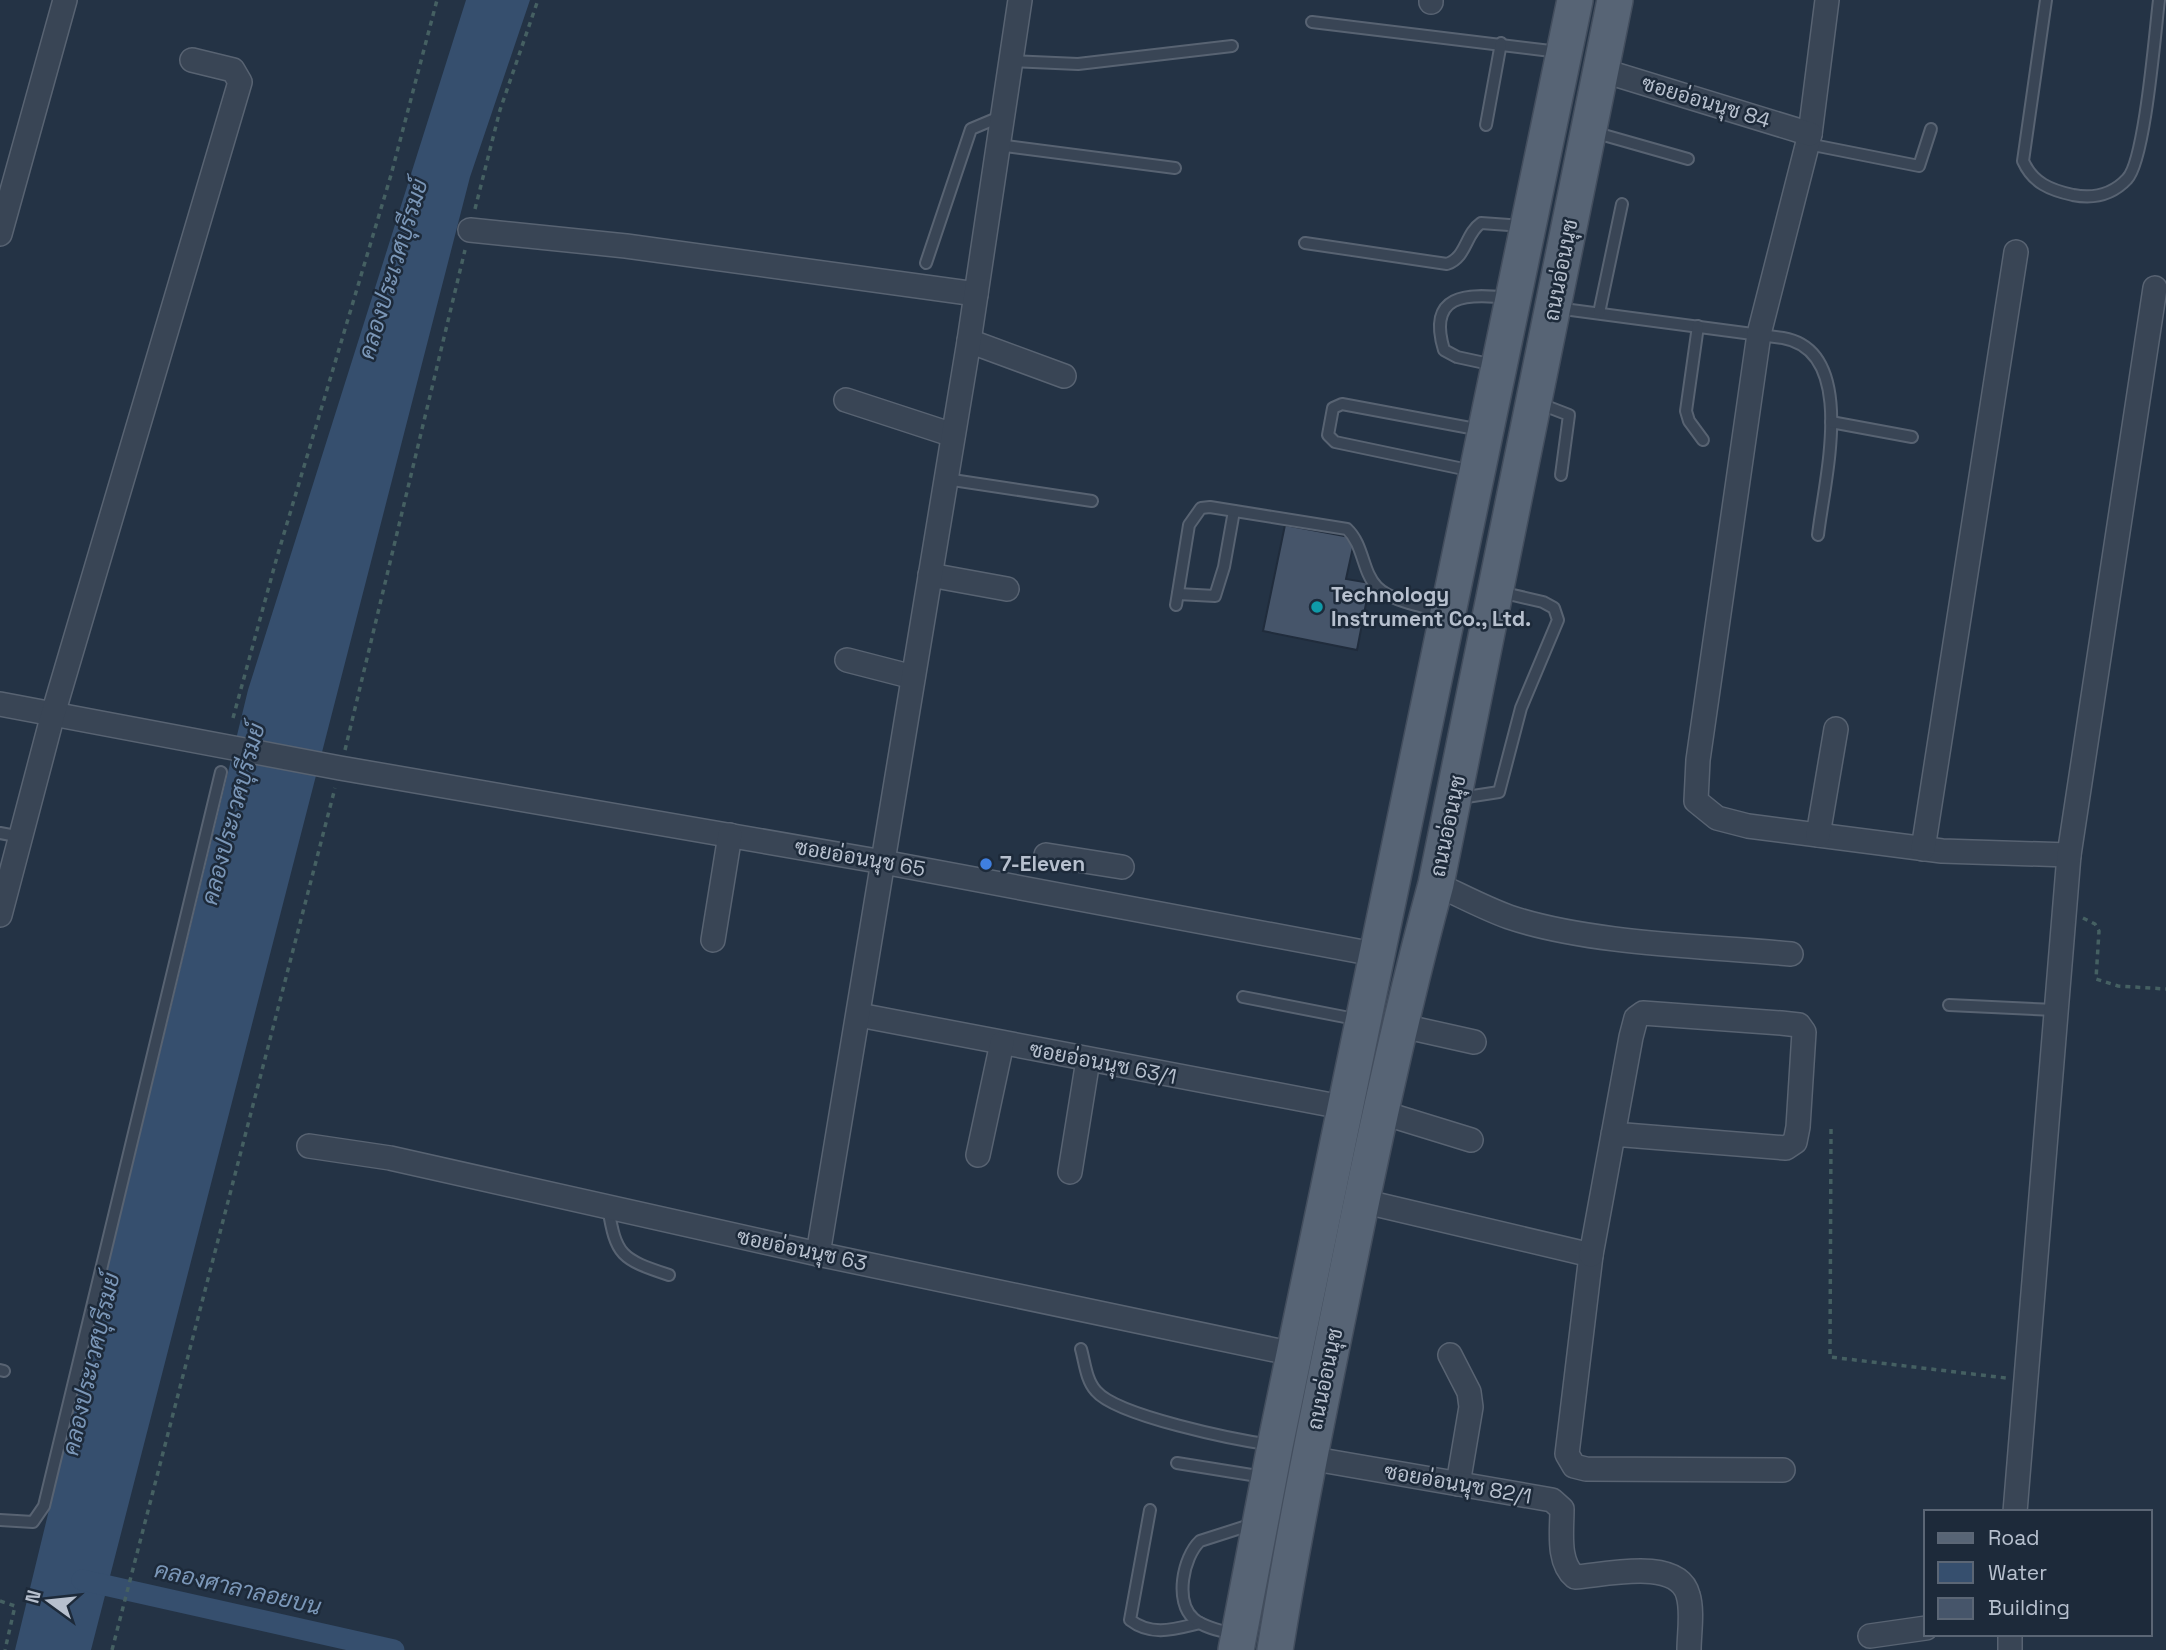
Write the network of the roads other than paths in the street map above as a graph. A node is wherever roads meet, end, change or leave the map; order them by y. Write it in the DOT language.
graph roads {
  1 [pos="65,0"];
  2 [pos="1020,0"];
  3 [pos="1575,0"];
  4 [pos="1615,0"];
  5 [pos="1827,0"];
  6 [pos="2046,0"];
  7 [pos="2161,3"];
  8 [pos="1312,22"];
  9 [pos="1501,43"];
  10 [pos="1232,46"];
  11 [pos="1564,52"];
  12 [pos="192,60"];
  13 [pos="1011,61"];
  14 [pos="1601,70"];
  15 [pos="1003,116"];
  16 [pos="1486,125"];
  17 [pos="1931,129"];
  18 [pos="1589,131"];
  19 [pos="1809,139"];
  20 [pos="998,145"];
  21 [pos="1688,159"];
  22 [pos="1175,168"];
  23 [pos="1622,204"];
  24 [pos="1529,227"];
  25 [pos="470,230"];
  26 [pos="0,234"];
  27 [pos="1305,243"];
  28 [pos="2016,252"];
  29 [pos="926,263"];
  30 [pos="2155,288"];
  31 [pos="976,294"];
  32 [pos="1514,299"];
  33 [pos="1554,307"];
  34 [pos="1599,313"];
  35 [pos="1698,326"];
  36 [pos="1759,334"];
  37 [pos="968,341"];
  38 [pos="1500,366"];
  39 [pos="1064,376"];
  40 [pos="846,400"];
  41 [pos="1535,402"];
  42 [pos="1831,422"];
  43 [pos="1485,430"];
  44 [pos="953,435"];
  45 [pos="1912,437"];
  46 [pos="1703,440"];
  47 [pos="1476,471"];
  48 [pos="1561,475"];
  49 [pos="946,479"];
  50 [pos="1092,501"];
  51 [pos="1234,511"];
  52 [pos="1464,528"];
  53 [pos="1818,535"];
  54 [pos="1505,536"];
  55 [pos="930,575"];
  56 [pos="1007,589"];
  57 [pos="1494,591"];
  58 [pos="1447,614"];
  59 [pos="847,660"];
  60 [pos="913,677"];
  61 [pos="0,704"];
  62 [pos="53,714"];
  63 [pos="1836,729"];
  64 [pos="221,772"];
  65 [pos="1454,798"];
  66 [pos="10,835"];
  67 [pos="730,835"];
  68 [pos="1818,835"];
  69 [pos="1923,849"];
  70 [pos="1046,855"];
  71 [pos="2069,855"];
  72 [pos="883,862"];
  73 [pos="1087,862"];
  74 [pos="1122,867"];
  75 [pos="1436,884"];
  76 [pos="1081,900"];
  77 [pos="0,915"];
  78 [pos="713,940"];
  79 [pos="1791,954"];
  80 [pos="1379,955"];
  81 [pos="1415,962"];
  82 [pos="1243,996"];
  83 [pos="1949,1005"];
  84 [pos="2055,1010"];
  85 [pos="859,1015"];
  86 [pos="1382,1023"];
  87 [pos="1474,1042"];
  88 [pos="1002,1043"];
  89 [pos="1088,1060"];
  90 [pos="1364,1110"];
  91 [pos="1613,1134"];
  92 [pos="1471,1140"];
  93 [pos="309,1146"];
  94 [pos="978,1155"];
  95 [pos="1070,1172"];
  96 [pos="1362,1201"];
  97 [pos="608,1206"];
  98 [pos="818,1254"];
  99 [pos="1591,1255"];
  100 [pos="668,1275"];
  101 [pos="1081,1349"];
  102 [pos="1294,1354"];
  103 [pos="1450,1355"];
  104 [pos="1309,1458"];
  105 [pos="1272,1462"];
  106 [pos="1177,1463"];
  107 [pos="1783,1470"];
  108 [pos="1458,1484"];
  109 [pos="1150,1510"];
  110 [pos="2014,1510"];
  111 [pos="0,1520"];
  112 [pos="1260,1521"];
  113 [pos="1200,1623"];
  114 [pos="1924,1628"];
  115 [pos="1870,1636"];
  116 [pos="1238,1643"];
  117 [pos="1275,1650"];
  118 [pos="1689,1650"];
  1 -- 26 [label="street"];
  2 -- 13 [label="street"];
  3 -- 11 [label="main road, ถนนอ่อนนุช"];
  4 -- 14 [label="main road, ถนนอ่อนนุช"];
  5 -- 19 [label="street"];
  6 -- 7 [label="lane"];
  8 -- 9 [label="lane"];
  9 -- 11 [label="lane"];
  9 -- 16 [label="lane"];
  10 -- 13 [label="lane"];
  11 -- 24 [label="main road, ถนนอ่อนนุช"];
  12 -- 62 [label="street"];
  13 -- 15 [label="street"];
  14 -- 18 [label="main road, ถนนอ่อนนุช"];
  14 -- 19 [label="street, ซอยอ่อนนุช 84"];
  15 -- 20 [label="street"];
  15 -- 29 [label="lane"];
  17 -- 19 [label="lane"];
  18 -- 21 [label="lane"];
  18 -- 33 [label="main road, ถนนอ่อนนุช"];
  19 -- 36 [label="street"];
  20 -- 22 [label="lane"];
  20 -- 31 [label="street"];
  23 -- 34 [label="lane"];
  24 -- 27 [label="lane"];
  24 -- 32 [label="main road, ถนนอ่อนนุช"];
  25 -- 31 [label="street"];
  28 -- 69 [label="street"];
  30 -- 71 [label="street"];
  31 -- 37 [label="street"];
  32 -- 38 [label="main road, ถนนอ่อนนุช"];
  32 -- 38 [label="lane"];
  33 -- 34 [label="lane"];
  33 -- 41 [label="main road, ถนนอ่อนนุช"];
  34 -- 35 [label="lane"];
  35 -- 36 [label="lane"];
  35 -- 46 [label="lane"];
  36 -- 42 [label="lane"];
  36 -- 68 [label="street"];
  37 -- 39 [label="street"];
  37 -- 44 [label="street"];
  38 -- 43 [label="main road, ถนนอ่อนนุช"];
  40 -- 44 [label="street"];
  41 -- 48 [label="lane"];
  41 -- 54 [label="main road, ถนนอ่อนนุช"];
  42 -- 45 [label="lane"];
  42 -- 53 [label="lane"];
  43 -- 47 [label="main road, ถนนอ่อนนุช"];
  43 -- 47 [label="lane"];
  44 -- 49 [label="street"];
  47 -- 52 [label="main road, ถนนอ่อนนุช"];
  49 -- 50 [label="lane"];
  49 -- 55 [label="street"];
  51 -- 51 [label="lane"];
  51 -- 58 [label="lane"];
  52 -- 54 [label="main road"];
  52 -- 58 [label="main road, ถนนอ่อนนุช"];
  54 -- 57 [label="main road, ถนนอ่อนนุช"];
  55 -- 56 [label="street"];
  55 -- 60 [label="street"];
  57 -- 65 [label="main road, ถนนอ่อนนุช"];
  57 -- 65 [label="lane"];
  58 -- 80 [label="main road, ถนนอ่อนนุช"];
  59 -- 60 [label="street"];
  60 -- 72 [label="street"];
  61 -- 62 [label="street, ซอยอ่อนนุช 65"];
  62 -- 66 [label="street"];
  62 -- 67 [label="street, ซอยอ่อนนุช 65"];
  63 -- 68 [label="street"];
  64 -- 111 [label="lane"];
  65 -- 75 [label="main road, ถนนอ่อนนุช"];
  66 -- 77 [label="street"];
  67 -- 72 [label="street, ซอยอ่อนนุช 65"];
  67 -- 78 [label="street"];
  68 -- 69 [label="street"];
  69 -- 71 [label="street"];
  70 -- 73 [label="street"];
  71 -- 84 [label="street"];
  72 -- 76 [label="street, ซอยอ่อนนุช 65"];
  72 -- 85 [label="street"];
  73 -- 74 [label="street"];
  73 -- 76 [label="street"];
  75 -- 79 [label="street"];
  75 -- 81 [label="main road, ถนนอ่อนนุช"];
  76 -- 80 [label="street, ซอยอ่อนนุช 65"];
  80 -- 81 [label="main road"];
  80 -- 86 [label="main road, ถนนอ่อนนุช"];
  81 -- 86 [label="main road, ถนนอ่อนนุช"];
  82 -- 86 [label="lane"];
  83 -- 84 [label="lane"];
  84 -- 110 [label="street"];
  85 -- 88 [label="street, ซอยอ่อนนุช 63/1"];
  85 -- 98 [label="street"];
  86 -- 87 [label="street"];
  86 -- 90 [label="main road, ถนนอ่อนนุช"];
  88 -- 89 [label="street, ซอยอ่อนนุช 63/1"];
  88 -- 94 [label="street"];
  89 -- 90 [label="street, ซอยอ่อนนุช 63/1"];
  89 -- 95 [label="street"];
  90 -- 92 [label="street, ซอยอ่อนนุช 63/1"];
  90 -- 96 [label="main road, ถนนอ่อนนุช"];
  90 -- 102 [label="main road, ถนนอ่อนนุช"];
  91 -- 91 [label="street"];
  91 -- 99 [label="street"];
  93 -- 97 [label="street, ซอยอ่อนนุช 63"];
  96 -- 99 [label="street"];
  96 -- 104 [label="main road, ถนนอ่อนนุช"];
  97 -- 98 [label="street, ซอยอ่อนนุช 63"];
  97 -- 100 [label="lane"];
  98 -- 102 [label="street, ซอยอ่อนนุช 63"];
  99 -- 107 [label="street"];
  101 -- 105 [label="lane"];
  102 -- 105 [label="main road, ถนนอ่อนนุช"];
  103 -- 108 [label="street"];
  104 -- 108 [label="street, ซอยอ่อนนุช 82/1"];
  104 -- 117 [label="main road, ถนนอ่อนนุช"];
  105 -- 106 [label="lane"];
  105 -- 112 [label="main road, ถนนอ่อนนุช"];
  108 -- 118 [label="street, ซอยอ่อนนุช 82/1"];
  109 -- 113 [label="lane"];
  112 -- 113 [label="lane"];
  112 -- 116 [label="main road, ถนนอ่อนนุช"];
  113 -- 116 [label="lane"];
  114 -- 115 [label="street"];
}
